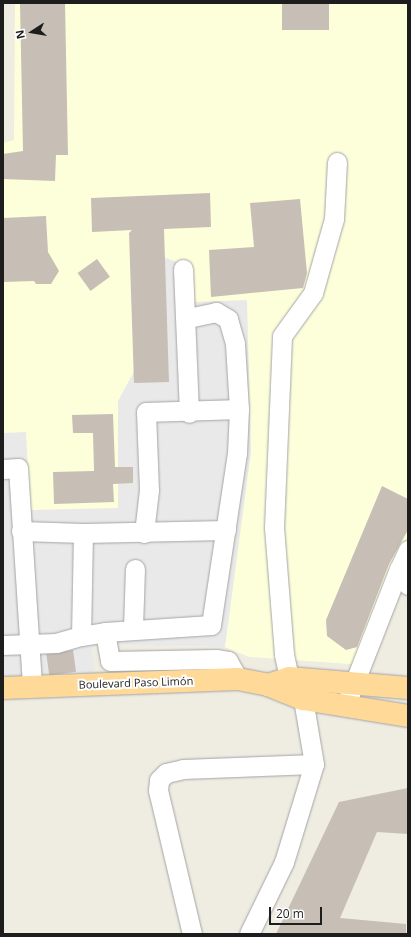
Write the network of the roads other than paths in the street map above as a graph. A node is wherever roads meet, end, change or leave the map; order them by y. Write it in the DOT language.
graph roads {
  1 [pos="337,162"];
  2 [pos="183,269"];
  3 [pos="188,318"];
  4 [pos="239,409"];
  5 [pos="189,413"];
  6 [pos="3,469"];
  7 [pos="226,530"];
  8 [pos="21,531"];
  9 [pos="83,533"];
  10 [pos="144,533"];
  11 [pos="408,550"];
  12 [pos="136,569"];
  13 [pos="403,577"];
  14 [pos="133,628"];
  15 [pos="105,632"];
  16 [pos="81,636"];
  17 [pos="3,645"];
  18 [pos="30,645"];
  19 [pos="289,678"];
  20 [pos="238,679"];
  21 [pos="352,683"];
  22 [pos="268,685"];
  23 [pos="32,687"];
  24 [pos="3,688"];
  25 [pos="408,688"];
  26 [pos="303,699"];
  27 [pos="346,704"];
  28 [pos="408,716"];
  29 [pos="314,764"];
  30 [pos="192,934"];
  31 [pos="250,934"];
  1 -- 19 [label="lane"];
  2 -- 3 [label="lane"];
  3 -- 4 [label="lane"];
  3 -- 5 [label="lane"];
  4 -- 5 [label="lane"];
  4 -- 7 [label="lane"];
  5 -- 10 [label="lane"];
  6 -- 8 [label="lane"];
  7 -- 10 [label="lane"];
  7 -- 14 [label="lane"];
  8 -- 9 [label="lane"];
  8 -- 18 [label="lane"];
  9 -- 10 [label="lane"];
  9 -- 16 [label="lane"];
  11 -- 13 [label="lane"];
  12 -- 14 [label="lane"];
  13 -- 21 [label="lane"];
  14 -- 15 [label="lane"];
  15 -- 16 [label="lane"];
  15 -- 20 [label="lane"];
  16 -- 18 [label="lane"];
  17 -- 18 [label="lane"];
  18 -- 23 [label="lane"];
  19 -- 21 [label="main road, Boulevard Paso Limón"];
  19 -- 22 [label="main road, Boulevard Paso Limón"];
  20 -- 22 [label="main road, Boulevard Paso Limón"];
  20 -- 23 [label="main road, Boulevard Paso Limón"];
  21 -- 25 [label="main road, Boulevard Paso Limón"];
  21 -- 27 [label="lane"];
  22 -- 26 [label="main road, Boulevard Paso Limón"];
  23 -- 24 [label="main road, Boulevard Paso Limón"];
  26 -- 27 [label="main road, Boulevard Paso Limón"];
  26 -- 29 [label="lane"];
  27 -- 28 [label="main road, Boulevard Paso Limón"];
  29 -- 30 [label="lane"];
  29 -- 31 [label="lane"];
}
